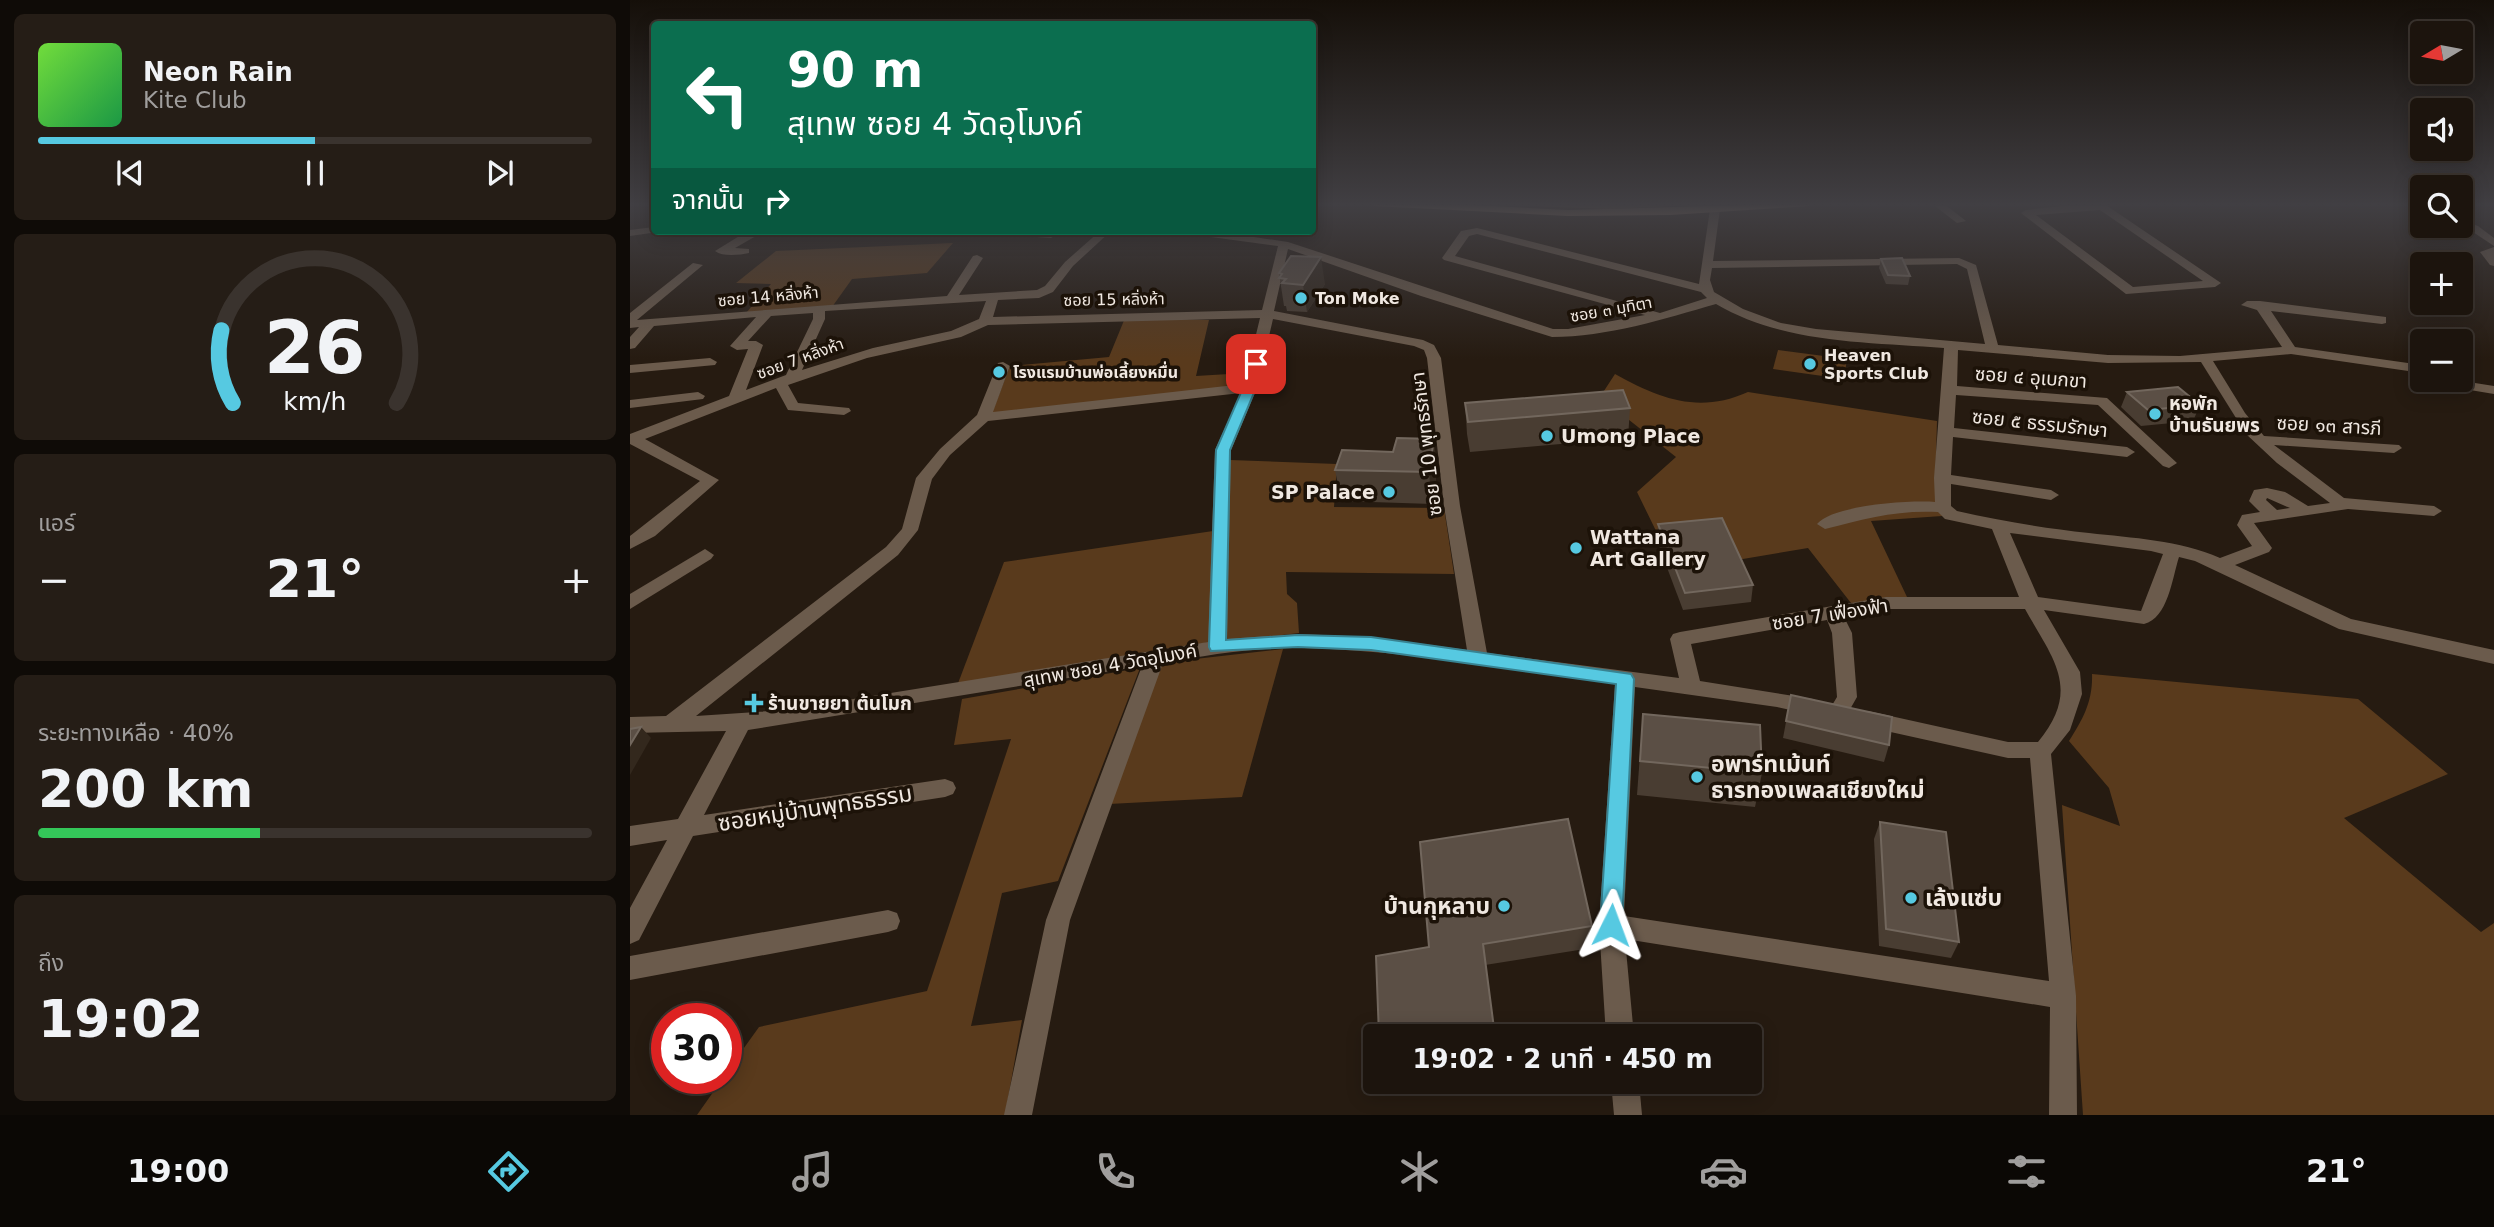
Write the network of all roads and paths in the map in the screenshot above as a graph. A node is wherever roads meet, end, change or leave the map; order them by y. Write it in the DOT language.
graph roads {
  1 [pos="1078,255"];
  2 [pos="1282,255"];
  3 [pos="1316,255"];
  4 [pos="1450,255"];
  5 [pos="1570,255"];
  6 [pos="1708,255"];
  7 [pos="2082,255"];
  8 [pos="2174,255"];
  9 [pos="977,258"];
  10 [pos="697,265"];
  11 [pos="1707,265"];
  12 [pos="1704,289"];
  13 [pos="993,298"];
  14 [pos="950,300"];
  15 [pos="1715,300"];
  16 [pos="2280,301"];
  17 [pos="2254,305"];
  18 [pos="819,310"];
  19 [pos="766,314"];
  20 [pos="1269,314"];
  21 [pos="1662,316"];
  22 [pos="2382,320"];
  23 [pos="630,321"];
  24 [pos="985,321"];
  25 [pos="650,322"];
  26 [pos="630,345"];
  27 [pos="1951,346"];
  28 [pos="1993,350"];
  29 [pos="2291,351"];
  30 [pos="2204,358"];
  31 [pos="710,362"];
  32 [pos="1003,366"];
  33 [pos="2410,367"];
  34 [pos="630,369"];
  35 [pos="785,382"];
  36 [pos="2475,387"];
  37 [pos="1250,388"];
  38 [pos="1951,390"];
  39 [pos="2494,390"];
  40 [pos="698,396"];
  41 [pos="735,400"];
  42 [pos="630,404"];
  43 [pos="844,411"];
  44 [pos="984,417"];
  45 [pos="1948,432"];
  46 [pos="631,439"];
  47 [pos="2261,440"];
  48 [pos="2395,448"];
  49 [pos="2127,452"];
  50 [pos="2169,463"];
  51 [pos="1942,478"];
  52 [pos="2051,495"];
  53 [pos="2340,503"];
  54 [pos="1943,507"];
  55 [pos="2434,511"];
  56 [pos="2305,512"];
  57 [pos="2274,516"];
  58 [pos="1825,524"];
  59 [pos="1999,526"];
  60 [pos="630,544"];
  61 [pos="2173,550"];
  62 [pos="705,555"];
  63 [pos="2226,566"];
  64 [pos="630,603"];
  65 [pos="2031,603"];
  66 [pos="1833,612"];
  67 [pos="1217,647"];
  68 [pos="1478,657"];
  69 [pos="2494,657"];
  70 [pos="1155,658"];
  71 [pos="1625,679"];
  72 [pos="1691,686"];
  73 [pos="1838,712"];
  74 [pos="741,723"];
  75 [pos="630,725"];
  76 [pos="670,725"];
  77 [pos="2043,749"];
  78 [pos="945,788"];
  79 [pos="685,828"];
  80 [pos="630,836"];
  81 [pos="888,921"];
  82 [pos="1611,925"];
  83 [pos="630,932"];
  84 [pos="630,968"];
  85 [pos="2063,996"];
  86 [pos="1619,1024"];
  87 [pos="1626,1094"];
  88 [pos="1018,1115"];
  89 [pos="1628,1115"];
  90 [pos="2063,1115"];
  1 -- 13 [label="street"];
  2 -- 20 [label="street"];
  3 -- 21 [label="street, ซอย ๓ มุทิตา"];
  4 -- 21 [label="street"];
  5 -- 12 [label="street"];
  6 -- 11 [label="street"];
  7 -- 8 [label="street"];
  9 -- 14 [label="street"];
  10 -- 23 [label="street"];
  11 -- 12 [label="street"];
  11 -- 28 [label="street"];
  12 -- 15 [label="street"];
  13 -- 14 [label="street, ซอย 14 หลิ่งห้า"];
  13 -- 24 [label="street"];
  14 -- 18 [label="street, ซอย 14 หลิ่งห้า"];
  15 -- 21 [label="street, ซอย ๓ มุทิตา"];
  15 -- 27 [label="street"];
  16 -- 17 [label="street"];
  17 -- 22 [label="street"];
  17 -- 29 [label="street"];
  18 -- 19 [label="street, ซอย 14 หลิ่งห้า"];
  18 -- 35 [label="street"];
  19 -- 25 [label="street, ซอย 14 หลิ่งห้า"];
  19 -- 41 [label="street"];
  20 -- 24 [label="street, ซอย 15 หลิ่งห้า"];
  20 -- 37 [label="street"];
  20 -- 68 [label="street, ซอย 10 พุทธรักษา"];
  23 -- 25 [label="street, ซอย 14 หลิ่งห้า"];
  24 -- 35 [label="street, ซอย 7 หลิ่งห้า"];
  25 -- 26 [label="street"];
  27 -- 28 [label="street"];
  27 -- 38 [label="street"];
  28 -- 30 [label="street"];
  29 -- 30 [label="street"];
  29 -- 33 [label="street"];
  30 -- 47 [label="street"];
  31 -- 34 [label="street"];
  32 -- 44 [label="street"];
  35 -- 41 [label="street, ซอย 7 หลิ่งห้า"];
  35 -- 43 [label="street"];
  36 -- 39 [label="street"];
  37 -- 44 [label="street"];
  37 -- 67 [label="street"];
  38 -- 45 [label="street"];
  38 -- 50 [label="street, ซอย ๔ อุเบกขา"];
  40 -- 42 [label="street"];
  41 -- 46 [label="street, ซอย 7 หลิ่งห้า"];
  44 -- 76 [label="street"];
  45 -- 49 [label="street, ซอย ๕ ธรรมรักษา"];
  45 -- 51 [label="street"];
  46 -- 60 [label="street"];
  47 -- 48 [label="street, ซอย ๑๓ สารภี"];
  47 -- 53 [label="street"];
  51 -- 52 [label="street"];
  51 -- 54 [label="street"];
  53 -- 55 [label="street"];
  53 -- 56 [label="street"];
  54 -- 58 [label="street"];
  54 -- 59 [label="street"];
  56 -- 57 [label="street"];
  56 -- 57 [label="street"];
  57 -- 63 [label="street"];
  59 -- 61 [label="street"];
  59 -- 65 [label="street"];
  61 -- 63 [label="street"];
  61 -- 65 [label="street, ซอย 7 เฟื่องฟ้า"];
  62 -- 64 [label="street"];
  63 -- 69 [label="street"];
  65 -- 66 [label="street, ซอย 7 เฟื่องฟ้า"];
  65 -- 77 [label="street"];
  66 -- 72 [label="street, ซอย 7 เฟื่องฟ้า"];
  66 -- 73 [label="street"];
  67 -- 68 [label="street, สุเทพ ซอย 4 วัดอุโมงค์"];
  67 -- 70 [label="street, สุเทพ ซอย 4 วัดอุโมงค์"];
  68 -- 71 [label="street, สุเทพ ซอย 4 วัดอุโมงค์"];
  70 -- 74 [label="street, สุเทพ ซอย 4 วัดอุโมงค์"];
  70 -- 88 [label="street"];
  71 -- 72 [label="street, สุเทพ ซอย 4 วัดอุโมงค์"];
  71 -- 82 [label="street"];
  72 -- 73 [label="street, สุเทพ ซอย 4 วัดอุโมงค์"];
  73 -- 77 [label="street, สุเทพ ซอย 4 วัดอุโมงค์"];
  74 -- 76 [label="street, สุเทพ ซอย 4 วัดอุโมงค์"];
  74 -- 79 [label="street, ซอยหมู่บ้านพุทธธรรม"];
  75 -- 76 [label="street, สุเทพ ซอย 4 วัดอุโมงค์"];
  77 -- 85 [label="street"];
  78 -- 79 [label="street, ซอยหมู่บ้านพุทธธรรม"];
  79 -- 80 [label="street, ซอยหมู่บ้านพุทธธรรม"];
  79 -- 83 [label="street, ซอยหมู่บ้านพุทธธรรม"];
  81 -- 84 [label="street"];
  82 -- 85 [label="street"];
  82 -- 86 [label="street"];
  85 -- 90 [label="street"];
  87 -- 89 [label="street"];
}
